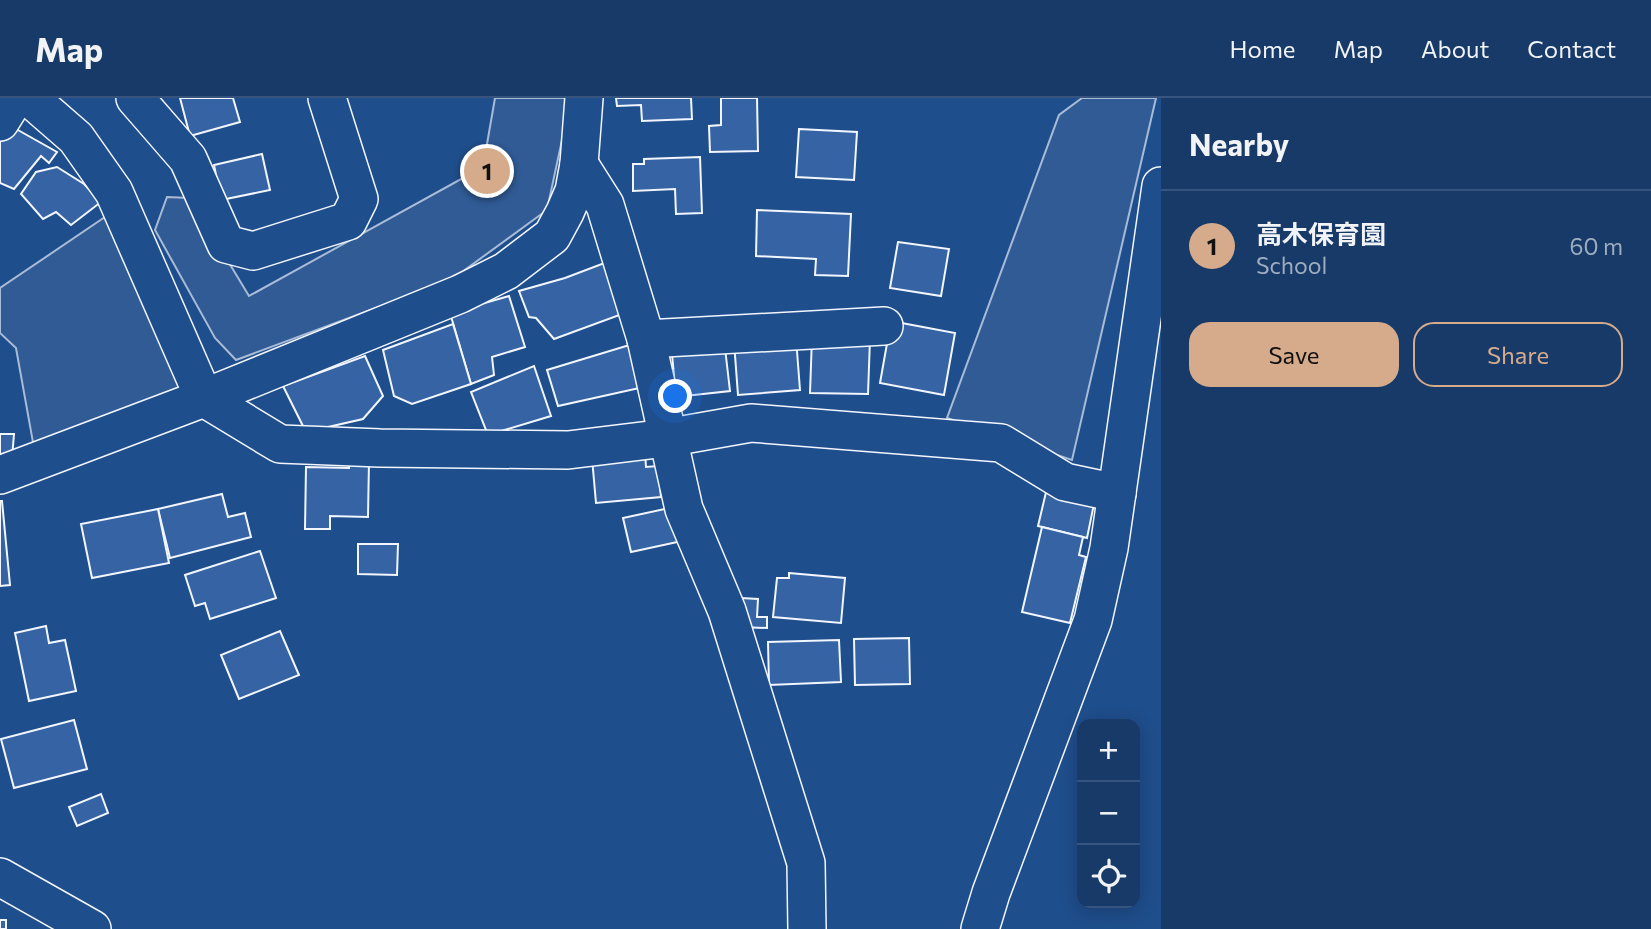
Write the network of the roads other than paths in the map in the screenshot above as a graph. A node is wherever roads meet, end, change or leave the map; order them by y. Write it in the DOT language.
graph roads {
  1 [pos="15,98"];
  2 [pos="30,98"];
  3 [pos="135,98"];
  4 [pos="327,98"];
  5 [pos="584,98"];
  6 [pos="0,122"];
  7 [pos="579,164"];
  8 [pos="1161,186"];
  9 [pos="884,326"];
  10 [pos="646,339"];
  11 [pos="204,398"];
  12 [pos="666,438"];
  13 [pos="0,475"];
  14 [pos="1117,493"];
  15 [pos="0,877"];
  16 [pos="92,929"];
  17 [pos="807,929"];
  18 [pos="980,929"];
  1 -- 6 [label="street"];
  2 -- 11 [label="street"];
  3 -- 4 [label="street"];
  5 -- 7 [label="street"];
  7 -- 10 [label="street"];
  7 -- 11 [label="street"];
  8 -- 14 [label="street"];
  9 -- 10 [label="street"];
  10 -- 12 [label="street"];
  11 -- 12 [label="street"];
  11 -- 13 [label="street"];
  12 -- 14 [label="street"];
  12 -- 17 [label="street"];
  14 -- 18 [label="street"];
  15 -- 16 [label="street"];
}
